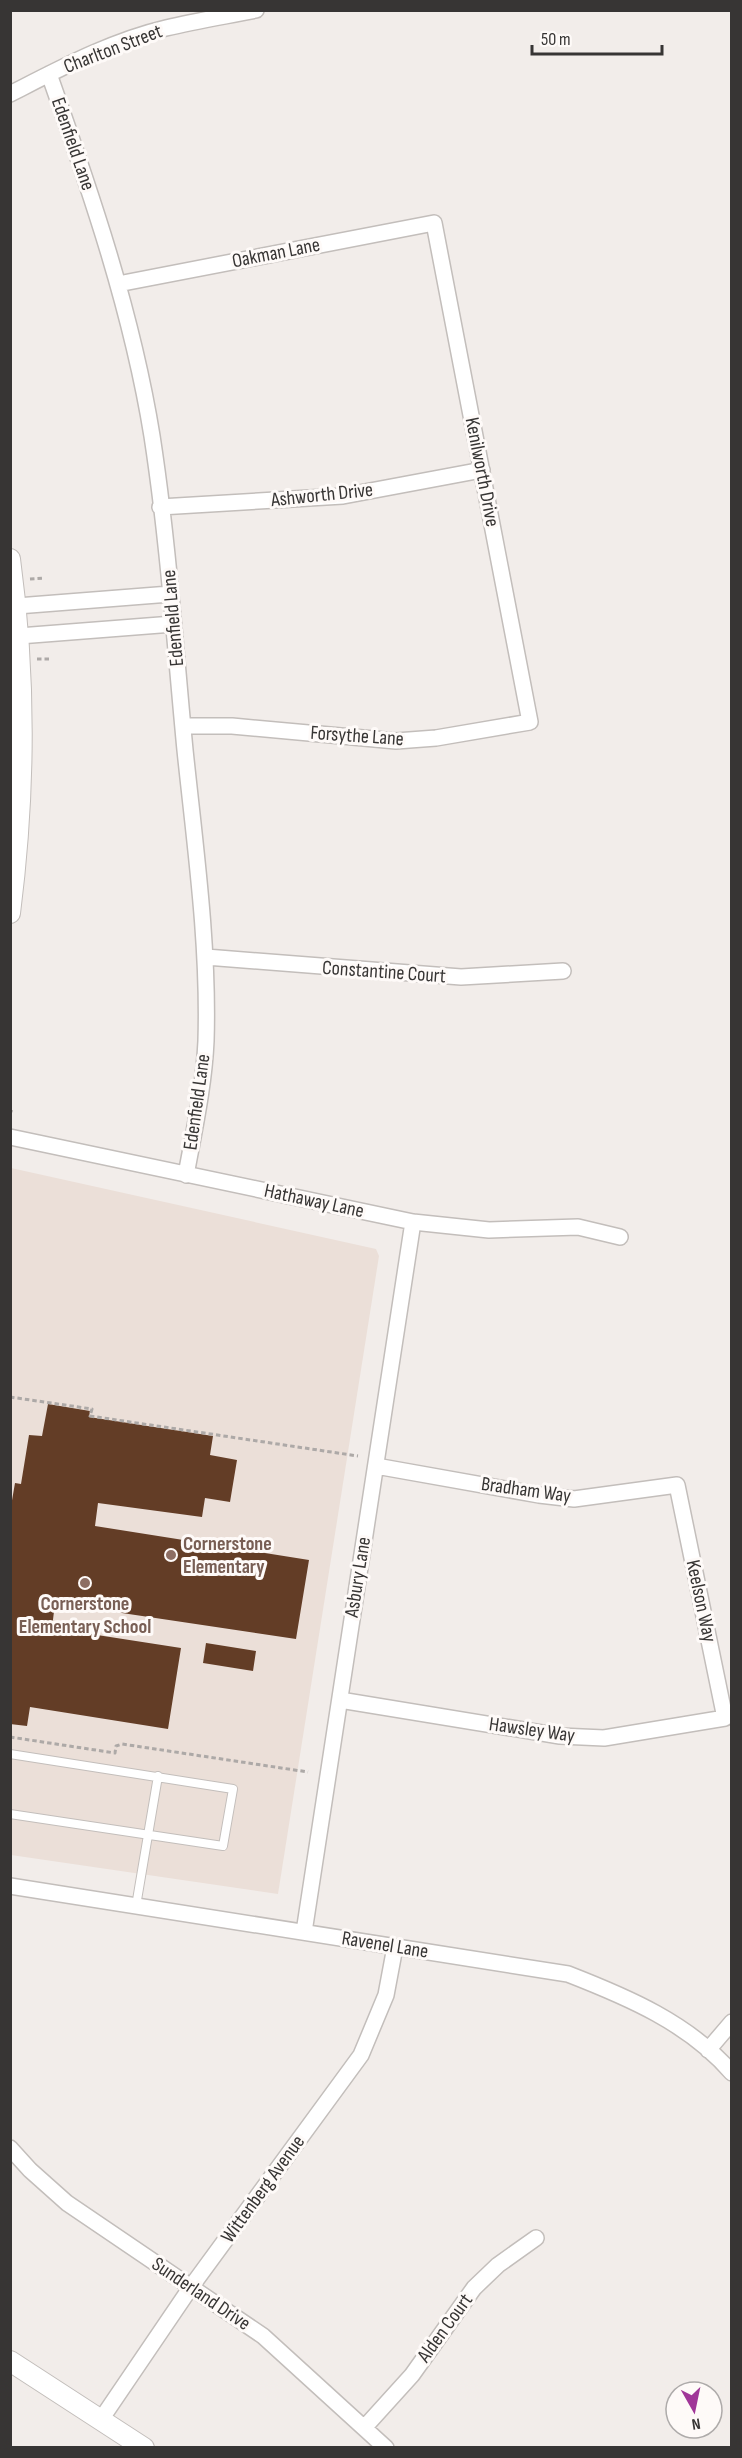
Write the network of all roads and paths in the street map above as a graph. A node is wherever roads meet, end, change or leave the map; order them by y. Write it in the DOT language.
graph roads {
  1 [pos="256,10"];
  2 [pos="49,74"];
  3 [pos="10,94"];
  4 [pos="435,223"];
  5 [pos="118,284"];
  6 [pos="482,470"];
  7 [pos="160,507"];
  8 [pos="10,559"];
  9 [pos="171,594"];
  10 [pos="16,606"];
  11 [pos="173,624"];
  12 [pos="19,636"];
  13 [pos="530,722"];
  14 [pos="183,726"];
  15 [pos="10,913"];
  16 [pos="206,957"];
  17 [pos="563,970"];
  18 [pos="12,1109"];
  19 [pos="10,1114"];
  20 [pos="10,1137"];
  21 [pos="186,1175"];
  22 [pos="413,1222"];
  23 [pos="620,1237"];
  24 [pos="10,1397"];
  25 [pos="358,1456"];
  26 [pos="376,1466"];
  27 [pos="677,1485"];
  28 [pos="340,1700"];
  29 [pos="725,1718"];
  30 [pos="10,1737"];
  31 [pos="10,1754"];
  32 [pos="308,1772"];
  33 [pos="158,1776"];
  34 [pos="10,1814"];
  35 [pos="148,1834"];
  36 [pos="10,1886"];
  37 [pos="136,1906"];
  38 [pos="304,1932"];
  39 [pos="395,1947"];
  40 [pos="732,2022"];
  41 [pos="708,2050"];
  42 [pos="732,2073"];
  43 [pos="10,2148"];
  44 [pos="536,2238"];
  45 [pos="191,2287"];
  46 [pos="10,2361"];
  47 [pos="102,2418"];
  48 [pos="364,2428"];
  49 [pos="144,2448"];
  50 [pos="386,2448"];
  1 -- 2 [label="street, Charlton Street"];
  2 -- 3 [label="street, Charlton Street"];
  2 -- 5 [label="street, Edenfield Lane"];
  4 -- 5 [label="street, Oakman Lane"];
  4 -- 6 [label="street, Kenilworth Drive"];
  5 -- 7 [label="street, Edenfield Lane"];
  6 -- 7 [label="street, Ashworth Drive"];
  6 -- 13 [label="street, Kenilworth Drive"];
  7 -- 9 [label="street, Edenfield Lane"];
  8 -- 10 [label="street"];
  9 -- 10 [label="street"];
  9 -- 11 [label="street, Edenfield Lane"];
  10 -- 12 [label="street"];
  11 -- 12 [label="street"];
  11 -- 14 [label="street, Edenfield Lane"];
  12 -- 15 [label="street"];
  13 -- 14 [label="street, Forsythe Lane"];
  14 -- 16 [label="street, Edenfield Lane"];
  16 -- 17 [label="street, Constantine Court"];
  16 -- 21 [label="street, Edenfield Lane"];
  18 -- 19 [label="path"];
  20 -- 21 [label="street, Hathaway Lane"];
  21 -- 22 [label="street, Hathaway Lane"];
  22 -- 23 [label="street, Hathaway Lane"];
  22 -- 26 [label="street, Asbury Lane"];
  24 -- 25 [label="path"];
  26 -- 27 [label="street, Bradham Way"];
  26 -- 28 [label="street, Asbury Lane"];
  27 -- 29 [label="street, Keelson Way"];
  28 -- 29 [label="street, Hawsley Way"];
  28 -- 38 [label="street, Asbury Lane"];
  30 -- 32 [label="path"];
  31 -- 33 [label="lane"];
  33 -- 35 [label="lane"];
  33 -- 35 [label="lane"];
  34 -- 35 [label="lane"];
  35 -- 37 [label="lane"];
  36 -- 37 [label="street, Ravenel Lane"];
  37 -- 38 [label="street, Ravenel Lane"];
  38 -- 39 [label="street, Ravenel Lane"];
  39 -- 41 [label="street, Ravenel Lane"];
  39 -- 45 [label="street, Wittenberg Avenue"];
  40 -- 41 [label="street"];
  41 -- 42 [label="street, Ravenel Lane"];
  43 -- 45 [label="street, Sunderland Drive"];
  44 -- 48 [label="street, Alden Court"];
  45 -- 47 [label="street, Wittenberg Avenue"];
  45 -- 48 [label="street, Sunderland Drive"];
  46 -- 47 [label="street"];
  47 -- 49 [label="street"];
  48 -- 50 [label="street, Sunderland Drive"];
}
